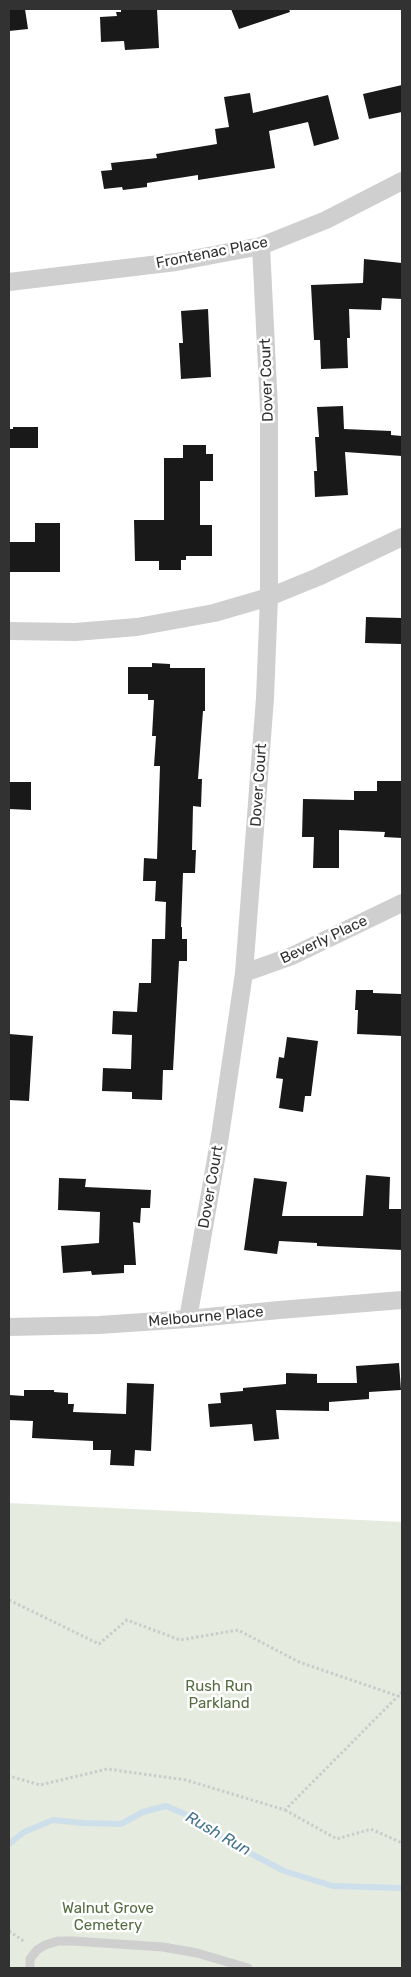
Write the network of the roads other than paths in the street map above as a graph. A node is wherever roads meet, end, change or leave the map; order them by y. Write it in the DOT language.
graph roads {
  1 [pos="402,181"];
  2 [pos="260,246"];
  3 [pos="9,282"];
  4 [pos="402,537"];
  5 [pos="269,597"];
  6 [pos="9,632"];
  7 [pos="402,903"];
  8 [pos="244,973"];
  9 [pos="402,1300"];
  10 [pos="188,1319"];
  11 [pos="9,1327"];
  12 [pos="30,1968"];
  13 [pos="248,1968"];
  1 -- 2 [label="street, Frontenac Place"];
  2 -- 3 [label="street, Frontenac Place"];
  2 -- 5 [label="street, Dover Court"];
  4 -- 5 [label="street"];
  5 -- 6 [label="street"];
  5 -- 8 [label="street, Dover Court"];
  7 -- 8 [label="street, Beverly Place"];
  8 -- 10 [label="street, Dover Court"];
  9 -- 10 [label="street, Melbourne Place"];
  10 -- 11 [label="street, Melbourne Place"];
  12 -- 13 [label="lane"];
}
